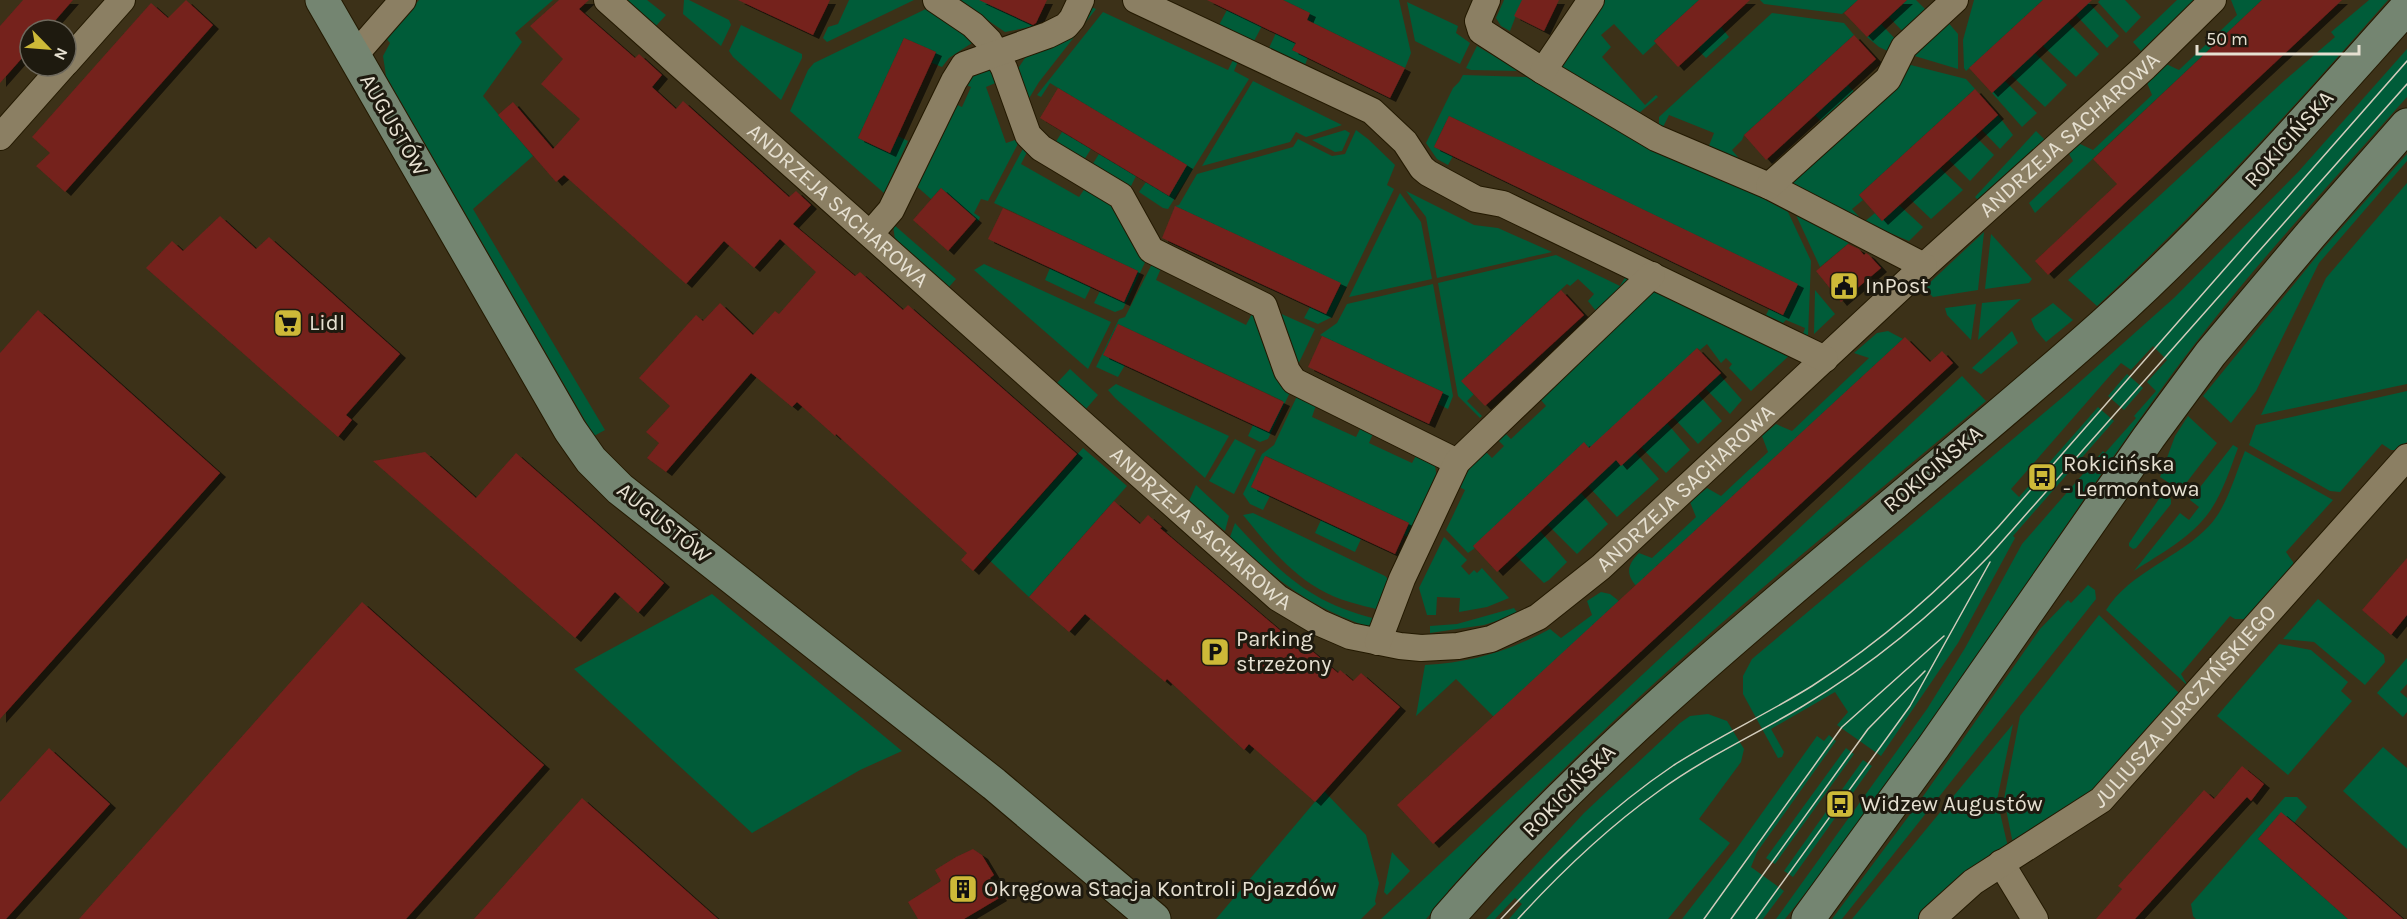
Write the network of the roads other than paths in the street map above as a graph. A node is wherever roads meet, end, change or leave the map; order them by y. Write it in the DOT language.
graph roads {
  1 [pos="122,0"];
  2 [pos="322,0"];
  3 [pos="403,0"];
  4 [pos="607,0"];
  5 [pos="936,0"];
  6 [pos="1081,0"];
  7 [pos="1136,0"];
  8 [pos="1488,0"];
  9 [pos="1591,0"];
  10 [pos="1955,0"];
  11 [pos="2213,0"];
  12 [pos="2407,7"];
  13 [pos="78,49"];
  14 [pos="996,52"];
  15 [pos="354,56"];
  16 [pos="1543,71"];
  17 [pos="53,78"];
  18 [pos="2407,125"];
  19 [pos="0,137"];
  20 [pos="1769,186"];
  21 [pos="871,233"];
  22 [pos="1924,266"];
  23 [pos="1652,275"];
  24 [pos="1825,359"];
  25 [pos="2407,457"];
  26 [pos="1457,462"];
  27 [pos="1378,642"];
  28 [pos="2001,863"];
  29 [pos="1154,919"];
  30 [pos="1447,919"];
  31 [pos="1808,919"];
  32 [pos="1932,919"];
  33 [pos="2035,919"];
  1 -- 13 [label="street"];
  2 -- 15 [label="main road, AUGUSTÓW"];
  3 -- 15 [label="street"];
  4 -- 21 [label="street, ANDRZEJA SACHAROWA"];
  5 -- 14 [label="street"];
  6 -- 14 [label="street"];
  7 -- 23 [label="street"];
  8 -- 16 [label="street"];
  9 -- 16 [label="street"];
  10 -- 20 [label="street"];
  11 -- 22 [label="street, ANDRZEJA SACHAROWA"];
  12 -- 30 [label="main road, ROKICIŃSKA"];
  14 -- 21 [label="street"];
  14 -- 26 [label="street"];
  15 -- 29 [label="main road, AUGUSTÓW"];
  16 -- 20 [label="street"];
  17 -- 19 [label="street"];
  18 -- 31 [label="main road"];
  20 -- 22 [label="street"];
  21 -- 27 [label="street, ANDRZEJA SACHAROWA"];
  22 -- 24 [label="street, ANDRZEJA SACHAROWA"];
  23 -- 24 [label="street"];
  23 -- 26 [label="street"];
  24 -- 27 [label="street, ANDRZEJA SACHAROWA"];
  25 -- 28 [label="street, JULIUSZA JURCZYŃSKIEGO"];
  26 -- 27 [label="street"];
  28 -- 32 [label="street, JULIUSZA JURCZYŃSKIEGO"];
  28 -- 33 [label="street"];
}
